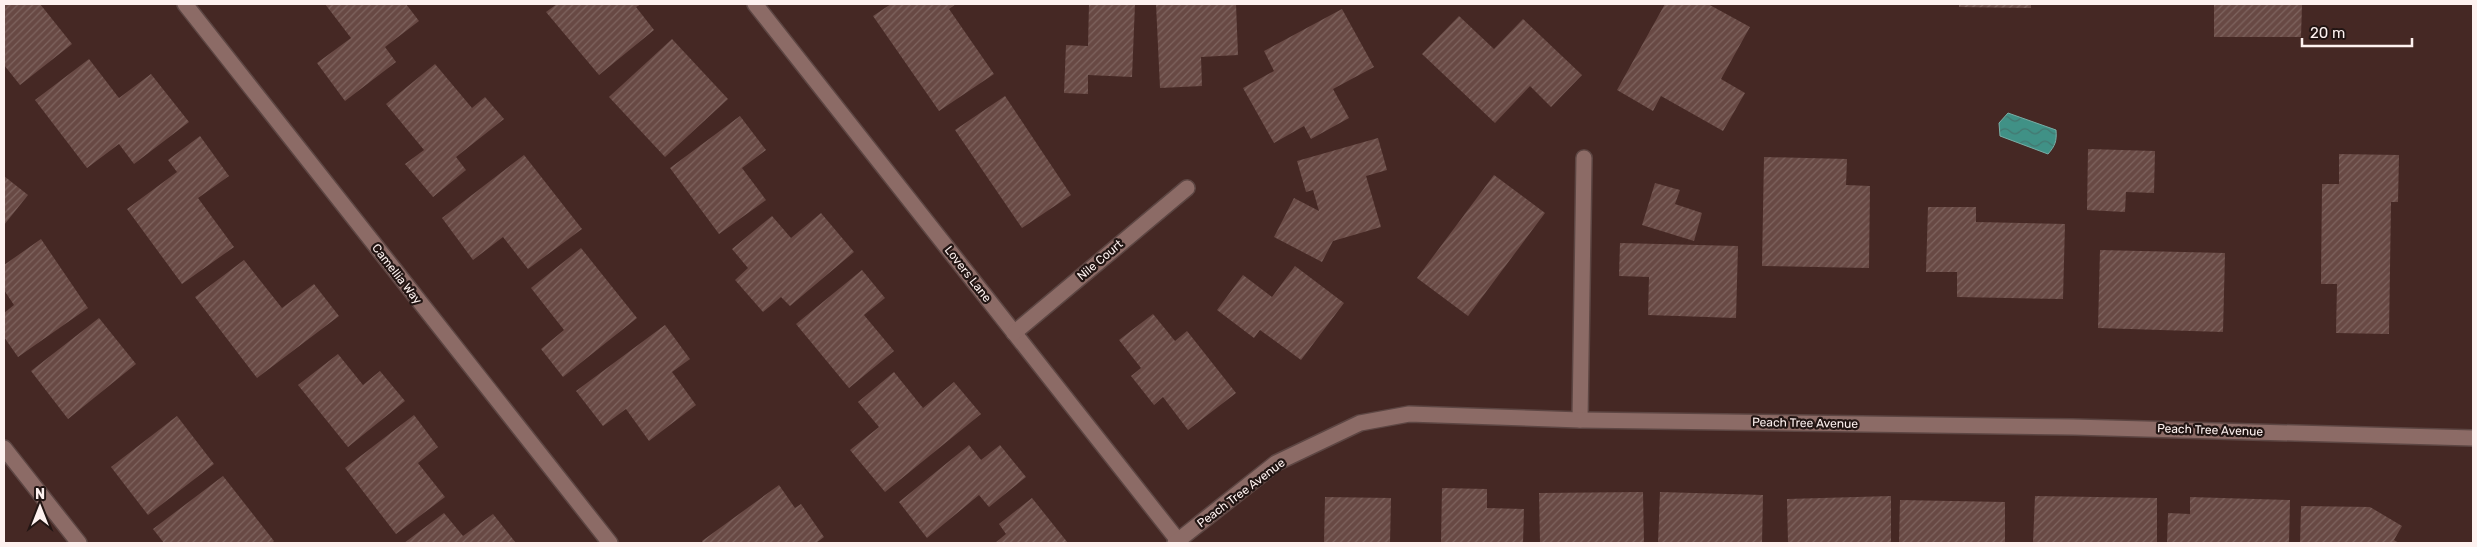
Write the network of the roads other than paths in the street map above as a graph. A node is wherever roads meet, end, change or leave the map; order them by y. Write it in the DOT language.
graph roads {
  1 [pos="185,4"];
  2 [pos="755,4"];
  3 [pos="1584,158"];
  4 [pos="1187,188"];
  5 [pos="1014,333"];
  6 [pos="1580,420"];
  7 [pos="2473,438"];
  8 [pos="4,448"];
  9 [pos="1178,542"];
  10 [pos="79,543"];
  11 [pos="610,543"];
  1 -- 11 [label="street, Camellia Way"];
  2 -- 5 [label="street, Lovers Lane"];
  3 -- 6 [label="street"];
  4 -- 5 [label="street, Nile Court"];
  5 -- 9 [label="street, Lovers Lane"];
  6 -- 7 [label="street, Peach Tree Avenue"];
  6 -- 9 [label="street, Peach Tree Avenue"];
  8 -- 10 [label="street"];
}
